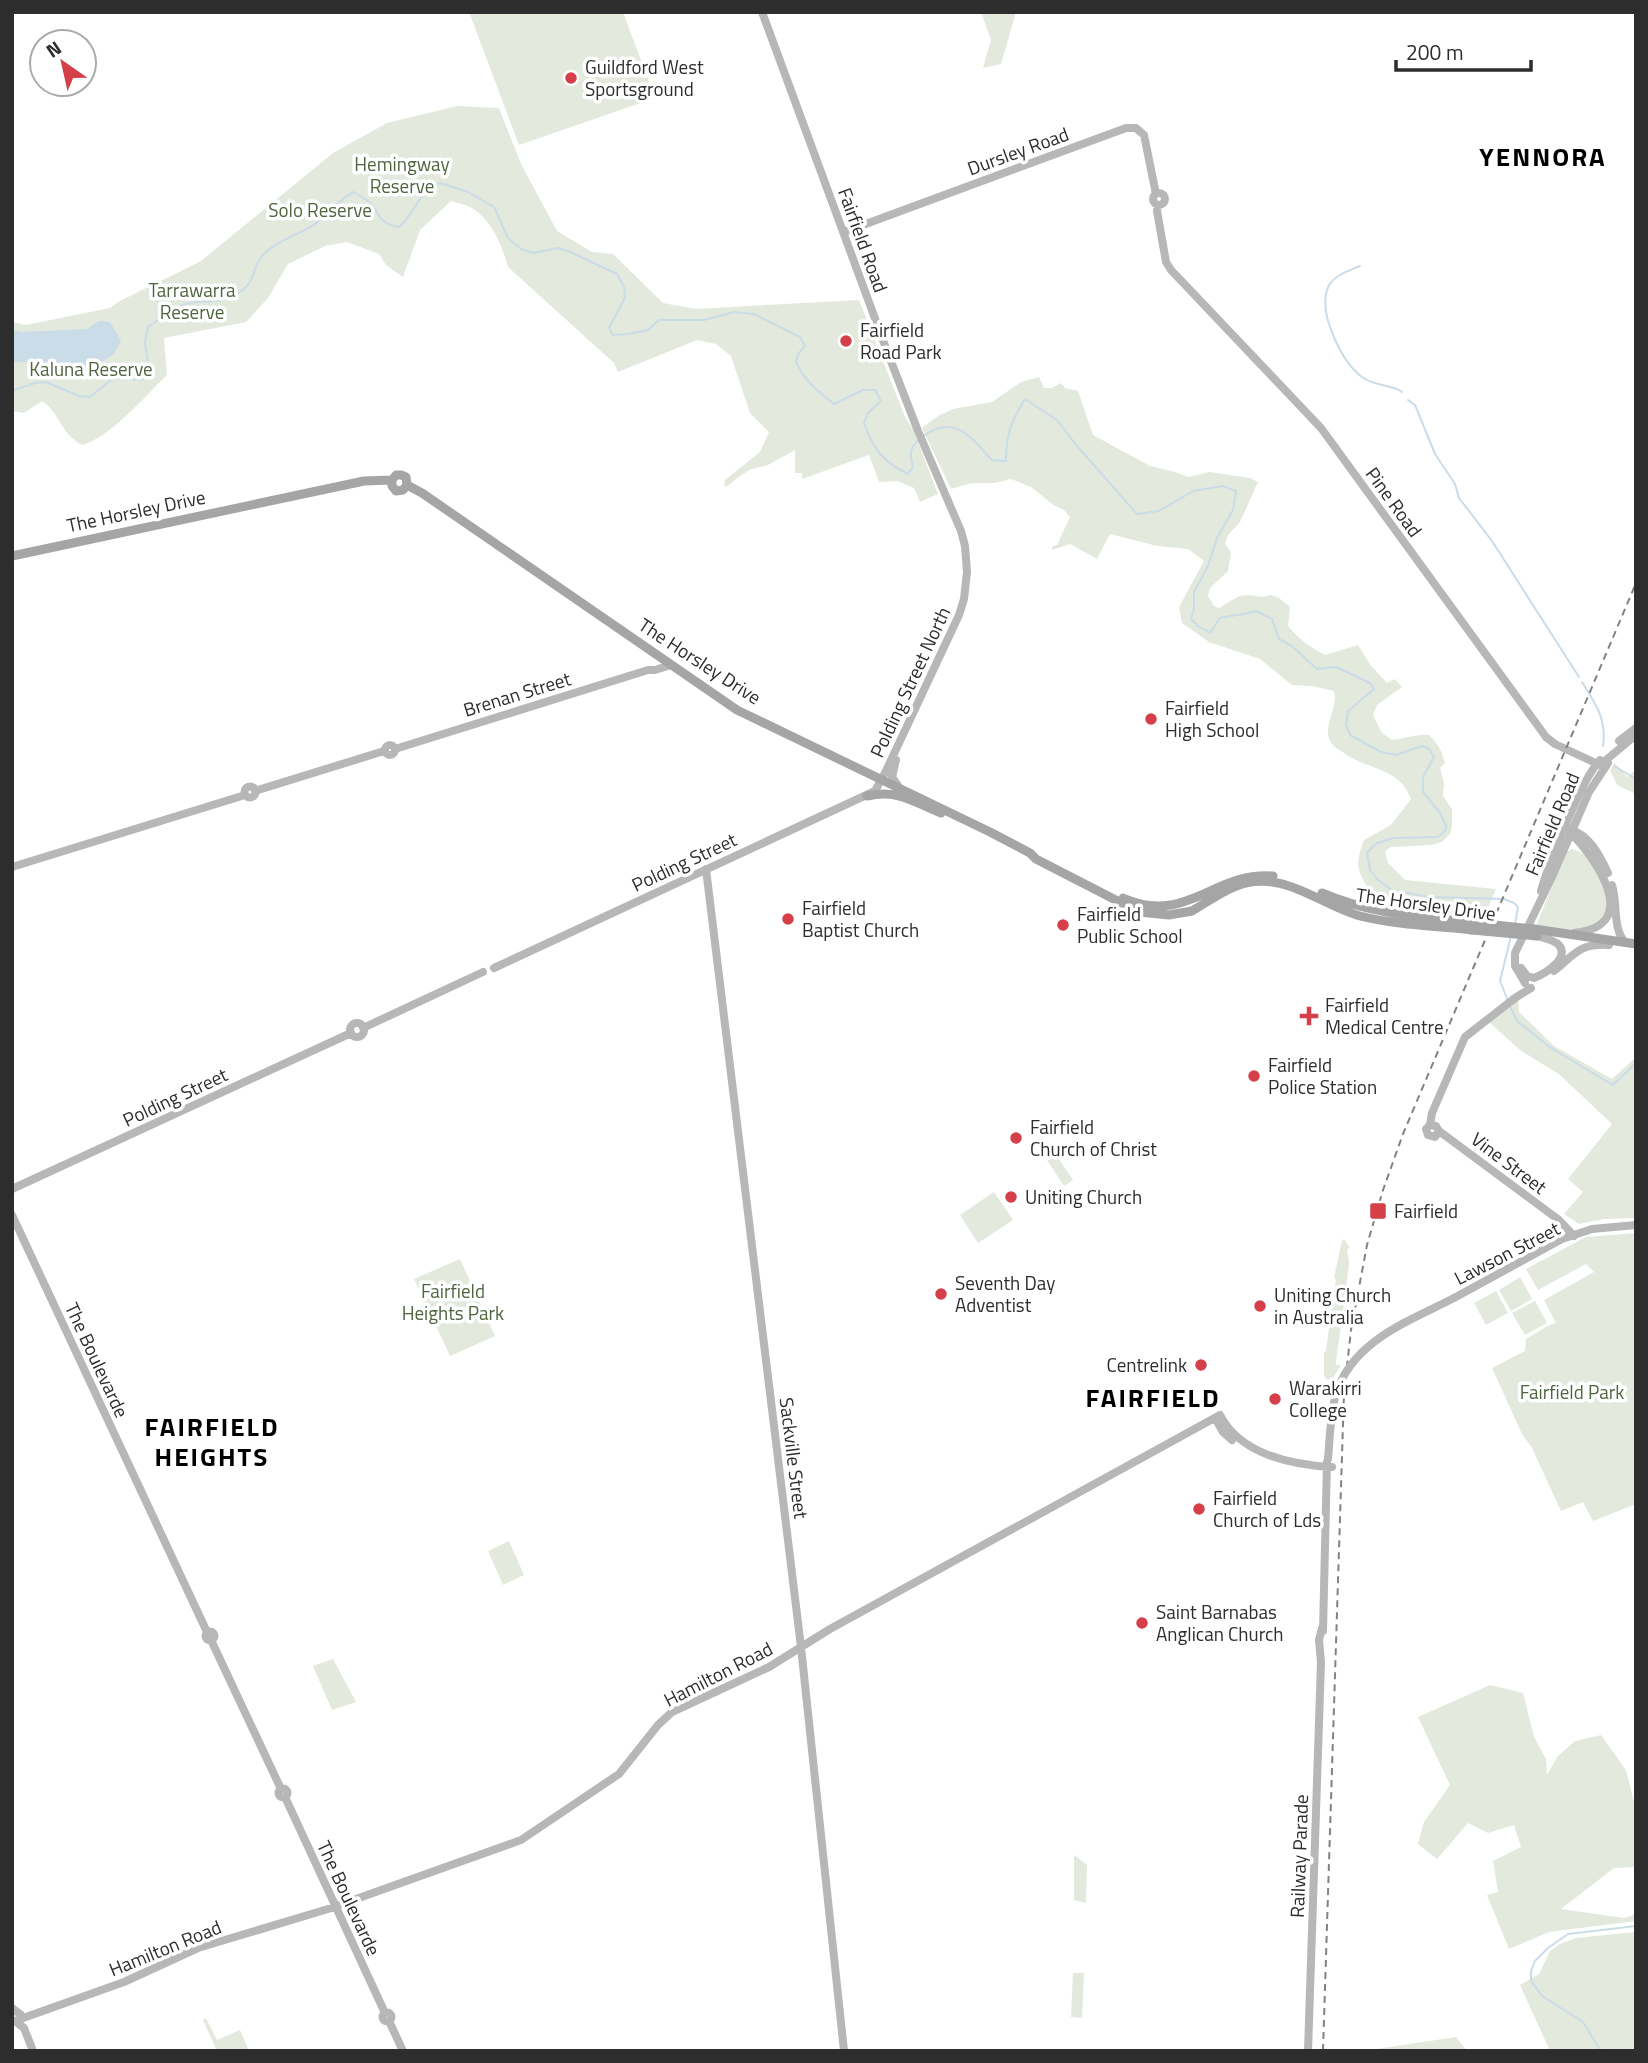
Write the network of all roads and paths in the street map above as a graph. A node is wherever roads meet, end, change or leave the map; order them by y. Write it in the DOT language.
graph roads {
  1 [pos="762,12"];
  2 [pos="1156,194"];
  3 [pos="844,232"];
  4 [pos="955,515"];
  5 [pos="12,556"];
  6 [pos="656,655"];
  7 [pos="671,665"];
  8 [pos="648,670"];
  9 [pos="1636,728"];
  10 [pos="1636,735"];
  11 [pos="896,751"];
  12 [pos="1597,764"];
  13 [pos="882,780"];
  14 [pos="900,788"];
  15 [pos="867,796"];
  16 [pos="953,814"];
  17 [pos="1578,816"];
  18 [pos="1568,829"];
  19 [pos="1587,838"];
  20 [pos="1563,852"];
  21 [pos="1591,856"];
  22 [pos="12,867"];
  23 [pos="706,869"];
  24 [pos="1536,910"];
  25 [pos="1535,933"];
  26 [pos="1560,933"];
  27 [pos="1625,942"];
  28 [pos="1609,945"];
  29 [pos="1521,946"];
  30 [pos="1636,946"];
  31 [pos="1550,968"];
  32 [pos="1529,983"];
  33 [pos="12,1189"];
  34 [pos="12,1215"];
  35 [pos="1636,1225"];
  36 [pos="1574,1236"];
  37 [pos="1330,1466"];
  38 [pos="801,1647"];
  39 [pos="769,1667"];
  40 [pos="803,1670"];
  41 [pos="335,1905"];
  42 [pos="12,2008"];
  43 [pos="21,2018"];
  44 [pos="33,2051"];
  45 [pos="403,2051"];
  46 [pos="844,2051"];
  47 [pos="1308,2051"];
  1 -- 3 [label="main road, Fairfield Road"];
  2 -- 3 [label="main road, Dursley Road"];
  2 -- 12 [label="main road, Pine Road"];
  3 -- 4 [label="main road, Fairfield Road"];
  4 -- 11 [label="main road, Polding Street North"];
  5 -- 6 [label="main road, The Horsley Drive"];
  6 -- 7 [label="main road, The Horsley Drive"];
  6 -- 8 [label="main road"];
  7 -- 8 [label="main road, Brenan Street"];
  7 -- 13 [label="main road, The Horsley Drive"];
  8 -- 22 [label="main road, Brenan Street"];
  9 -- 12 [label="main road, Fairfield Road"];
  10 -- 12 [label="main road"];
  10 -- 17 [label="main road, Fairfield Road"];
  11 -- 13 [label="main road, Polding Street North"];
  11 -- 14 [label="main road"];
  12 -- 18 [label="main road, Fairfield Road"];
  13 -- 14 [label="main road, The Horsley Drive"];
  13 -- 15 [label="main road, Polding Street"];
  14 -- 16 [label="main road, The Horsley Drive"];
  15 -- 16 [label="main road"];
  15 -- 23 [label="main road, Polding Street"];
  16 -- 25 [label="main road, The Horsley Drive, bridge"];
  17 -- 18 [label="main road, Fairfield Road"];
  17 -- 19 [label="main road"];
  18 -- 19 [label="main road"];
  18 -- 20 [label="main road, Fairfield Road"];
  18 -- 21 [label="main road"];
  18 -- 24 [label="main road, Fairfield Road"];
  19 -- 27 [label="main road"];
  20 -- 21 [label="main road"];
  20 -- 24 [label="main road, Fairfield Road"];
  21 -- 26 [label="main road"];
  23 -- 33 [label="main road, Polding Street"];
  23 -- 38 [label="main road, Sackville Street"];
  24 -- 29 [label="main road, Fairfield Road"];
  25 -- 26 [label="main road, The Horsley Drive"];
  25 -- 28 [label="main road, The Horsley Drive"];
  25 -- 31 [label="main road"];
  26 -- 27 [label="main road, The Horsley Drive"];
  27 -- 30 [label="main road, The Horsley Drive"];
  28 -- 30 [label="main road, The Horsley Drive"];
  28 -- 32 [label="main road"];
  29 -- 31 [label="main road"];
  29 -- 32 [label="main road, Fairfield Road"];
  31 -- 32 [label="main road"];
  32 -- 36 [label="main road, Vine Street"];
  34 -- 41 [label="main road, The Boulevarde"];
  35 -- 36 [label="main road"];
  36 -- 37 [label="main road, Lawson Street, bridge"];
  37 -- 38 [label="main road, Hamilton Road"];
  37 -- 47 [label="main road, Railway Parade"];
  38 -- 39 [label="main road, Hamilton Road"];
  38 -- 40 [label="main road, Sackville Street"];
  39 -- 40 [label="main road"];
  39 -- 41 [label="main road, Hamilton Road"];
  40 -- 46 [label="main road, Sackville Street"];
  41 -- 43 [label="main road, Hamilton Road"];
  41 -- 45 [label="main road, The Boulevarde"];
  42 -- 43 [label="main road"];
  43 -- 44 [label="main road"];
}
